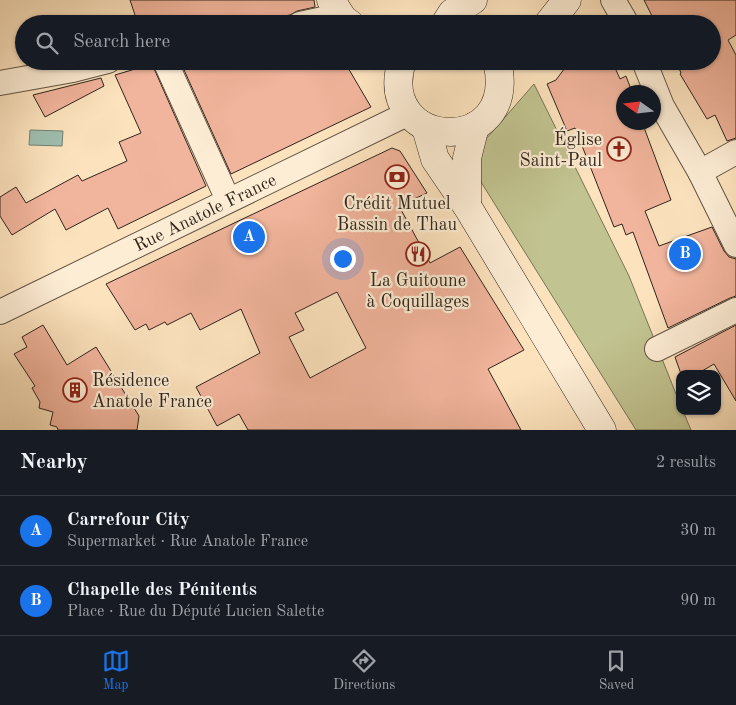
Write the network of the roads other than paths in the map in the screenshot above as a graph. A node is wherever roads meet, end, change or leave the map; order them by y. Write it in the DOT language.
graph roads {
  1 [pos="473,0"];
  2 [pos="567,0"];
  3 [pos="613,0"];
  4 [pos="451,15"];
  5 [pos="555,15"];
  6 [pos="622,15"];
  7 [pos="73,70"];
  8 [pos="169,70"];
  9 [pos="397,70"];
  10 [pos="504,70"];
  11 [pos="648,70"];
  12 [pos="0,83"];
  13 [pos="418,120"];
  14 [pos="475,126"];
  15 [pos="736,152"];
  16 [pos="700,172"];
  17 [pos="228,200"];
  18 [pos="467,206"];
  19 [pos="736,245"];
  20 [pos="736,310"];
  21 [pos="0,312"];
  22 [pos="657,349"];
  23 [pos="602,430"];
  1 -- 4 [label="main road"];
  2 -- 5 [label="main road"];
  3 -- 6 [label="street"];
  7 -- 12 [label="street"];
  8 -- 17 [label="street"];
  9 -- 13 [label="main road"];
  10 -- 14 [label="main road"];
  11 -- 16 [label="street"];
  13 -- 14 [label="main road"];
  13 -- 17 [label="street, Rue Anatole France"];
  13 -- 18 [label="main road"];
  14 -- 18 [label="main road"];
  15 -- 16 [label="street"];
  16 -- 19 [label="street"];
  17 -- 21 [label="street, Rue Anatole France"];
  18 -- 23 [label="main road"];
  20 -- 22 [label="street"];
}
